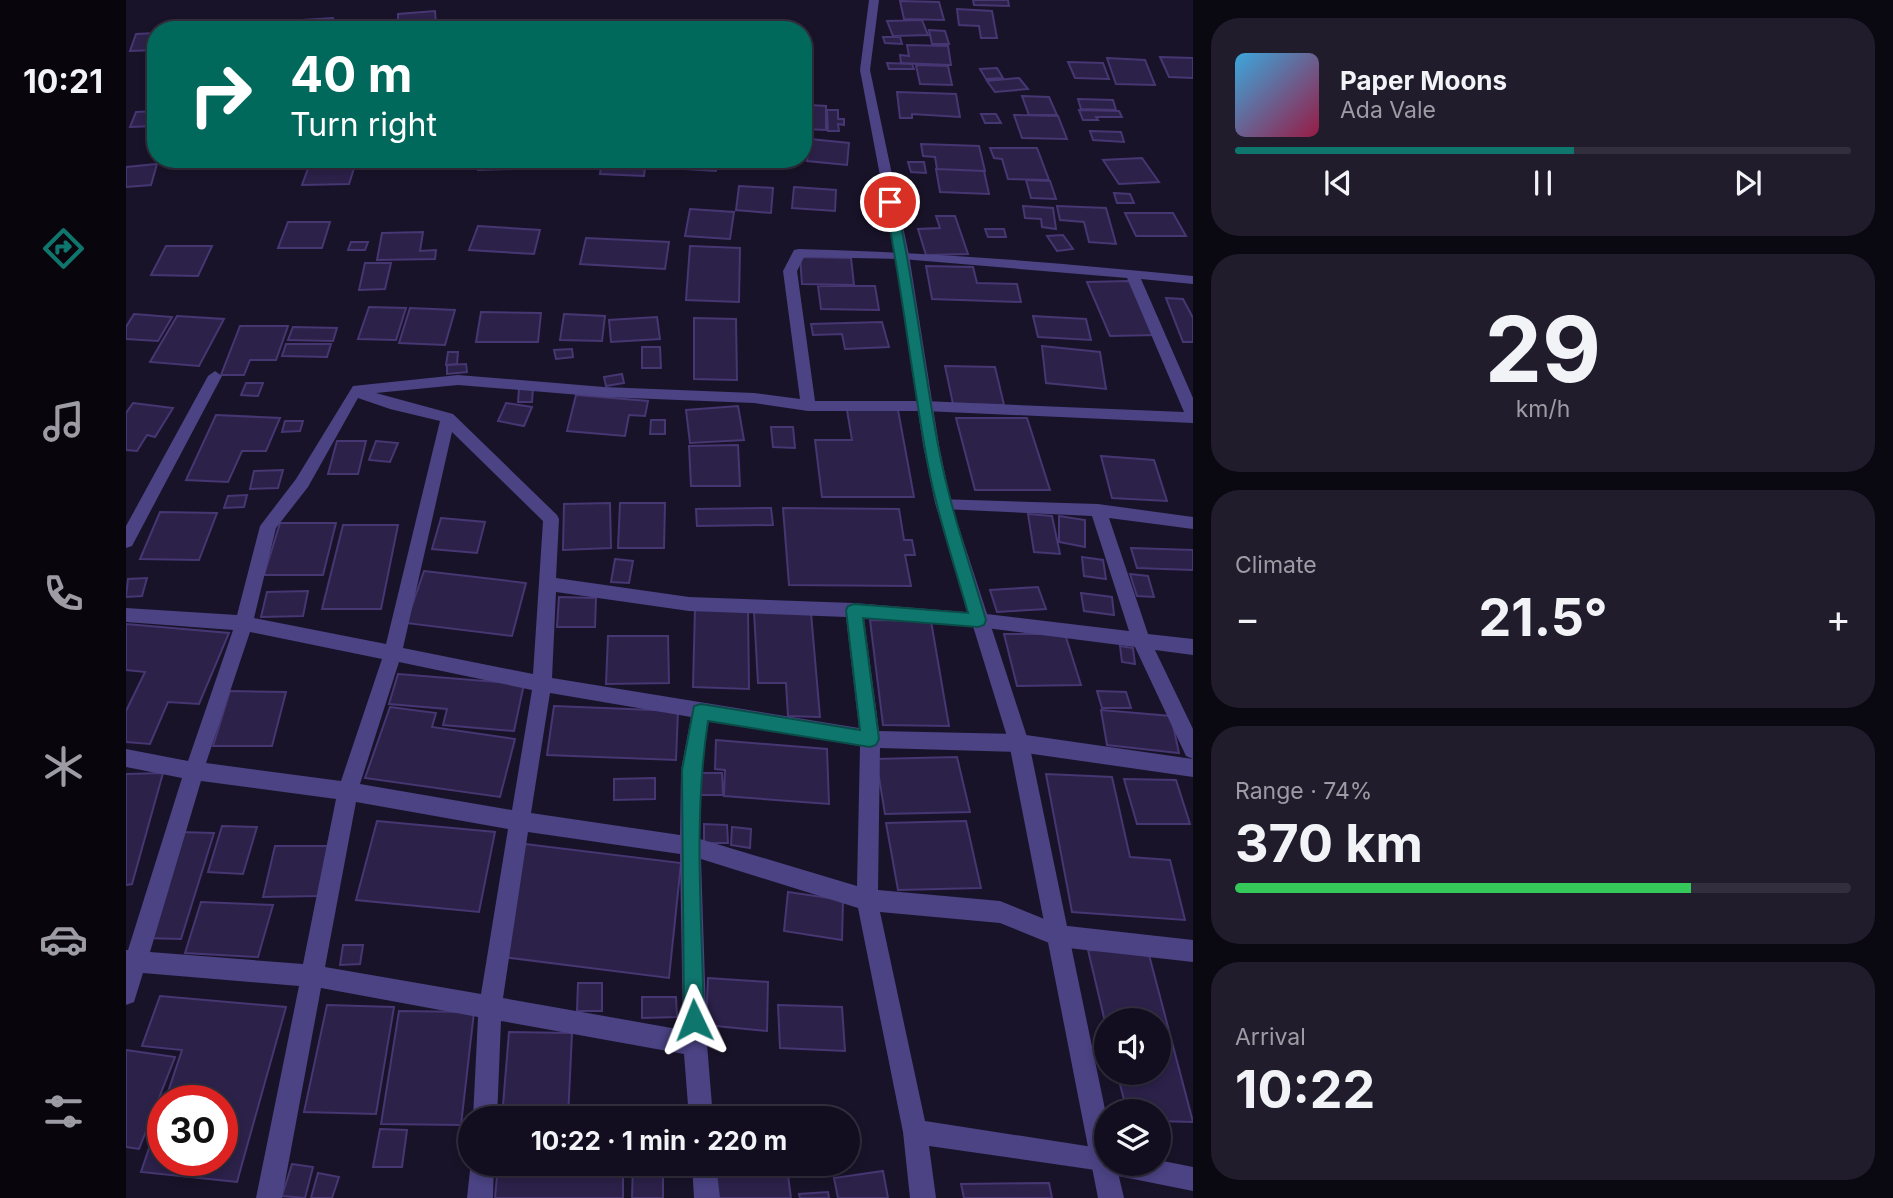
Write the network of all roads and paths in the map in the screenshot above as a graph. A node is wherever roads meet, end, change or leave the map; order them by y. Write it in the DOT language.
graph roads {
  1 [pos="874,0"];
  2 [pos="902,255"];
  3 [pos="1133,275"];
  4 [pos="1193,280"];
  5 [pos="215,376"];
  6 [pos="355,391"];
  7 [pos="808,406"];
  8 [pos="924,406"];
  9 [pos="1193,416"];
  10 [pos="448,418"];
  11 [pos="943,503"];
  12 [pos="1098,510"];
  13 [pos="1193,523"];
  14 [pos="126,541"];
  15 [pos="548,584"];
  16 [pos="854,610"];
  17 [pos="126,615"];
  18 [pos="978,620"];
  19 [pos="244,623"];
  20 [pos="1141,640"];
  21 [pos="1193,647"];
  22 [pos="392,655"];
  23 [pos="542,684"];
  24 [pos="701,712"];
  25 [pos="870,739"];
  26 [pos="1019,743"];
  27 [pos="1193,750"];
  28 [pos="126,758"];
  29 [pos="1193,768"];
  30 [pos="194,771"];
  31 [pos="348,791"];
  32 [pos="519,821"];
  33 [pos="690,846"];
  34 [pos="867,900"];
  35 [pos="1059,936"];
  36 [pos="1193,951"];
  37 [pos="131,961"];
  38 [pos="314,976"];
  39 [pos="126,994"];
  40 [pos="490,1007"];
  41 [pos="695,1044"];
  42 [pos="1095,1099"];
  43 [pos="486,1106"];
  44 [pos="700,1106"];
  45 [pos="915,1132"];
  46 [pos="1094,1160"];
  47 [pos="1171,1175"];
  48 [pos="481,1176"];
  49 [pos="706,1176"];
  50 [pos="1110,1176"];
  51 [pos="1193,1179"];
  52 [pos="269,1198"];
  53 [pos="480,1198"];
  54 [pos="707,1198"];
  55 [pos="923,1198"];
  56 [pos="1111,1198"];
  1 -- 2 [label="street"];
  2 -- 3 [label="street"];
  2 -- 7 [label="street"];
  2 -- 8 [label="street"];
  3 -- 4 [label="street"];
  3 -- 9 [label="street"];
  5 -- 14 [label="street"];
  6 -- 7 [label="street"];
  6 -- 10 [label="street"];
  6 -- 19 [label="street"];
  7 -- 8 [label="street"];
  8 -- 9 [label="street"];
  8 -- 11 [label="street"];
  10 -- 15 [label="street"];
  10 -- 22 [label="street"];
  11 -- 12 [label="street"];
  11 -- 18 [label="street"];
  12 -- 13 [label="street"];
  12 -- 20 [label="street"];
  15 -- 16 [label="street"];
  15 -- 23 [label="street"];
  16 -- 18 [label="street"];
  16 -- 25 [label="street"];
  17 -- 19 [label="street"];
  18 -- 20 [label="street"];
  18 -- 26 [label="street"];
  19 -- 22 [label="street"];
  19 -- 30 [label="street"];
  20 -- 21 [label="street"];
  20 -- 27 [label="street"];
  22 -- 23 [label="street"];
  22 -- 31 [label="street"];
  23 -- 24 [label="street"];
  23 -- 32 [label="street"];
  24 -- 25 [label="street"];
  24 -- 33 [label="street"];
  25 -- 26 [label="street"];
  25 -- 34 [label="street"];
  26 -- 29 [label="street"];
  26 -- 35 [label="street"];
  28 -- 30 [label="street"];
  30 -- 31 [label="street"];
  30 -- 37 [label="street"];
  31 -- 32 [label="street"];
  31 -- 38 [label="street"];
  32 -- 33 [label="street"];
  32 -- 40 [label="street"];
  33 -- 34 [label="street"];
  33 -- 41 [label="street"];
  34 -- 35 [label="street"];
  34 -- 45 [label="street"];
  35 -- 36 [label="street"];
  35 -- 42 [label="street"];
  37 -- 38 [label="street"];
  37 -- 39 [label="street"];
  38 -- 40 [label="street"];
  38 -- 52 [label="street"];
  40 -- 41 [label="street"];
  40 -- 43 [label="street"];
  41 -- 44 [label="street"];
  45 -- 46 [label="street"];
  45 -- 55 [label="street"];
  47 -- 51 [label="street"];
  48 -- 53 [label="street"];
  49 -- 54 [label="street"];
  50 -- 56 [label="street"];
}
